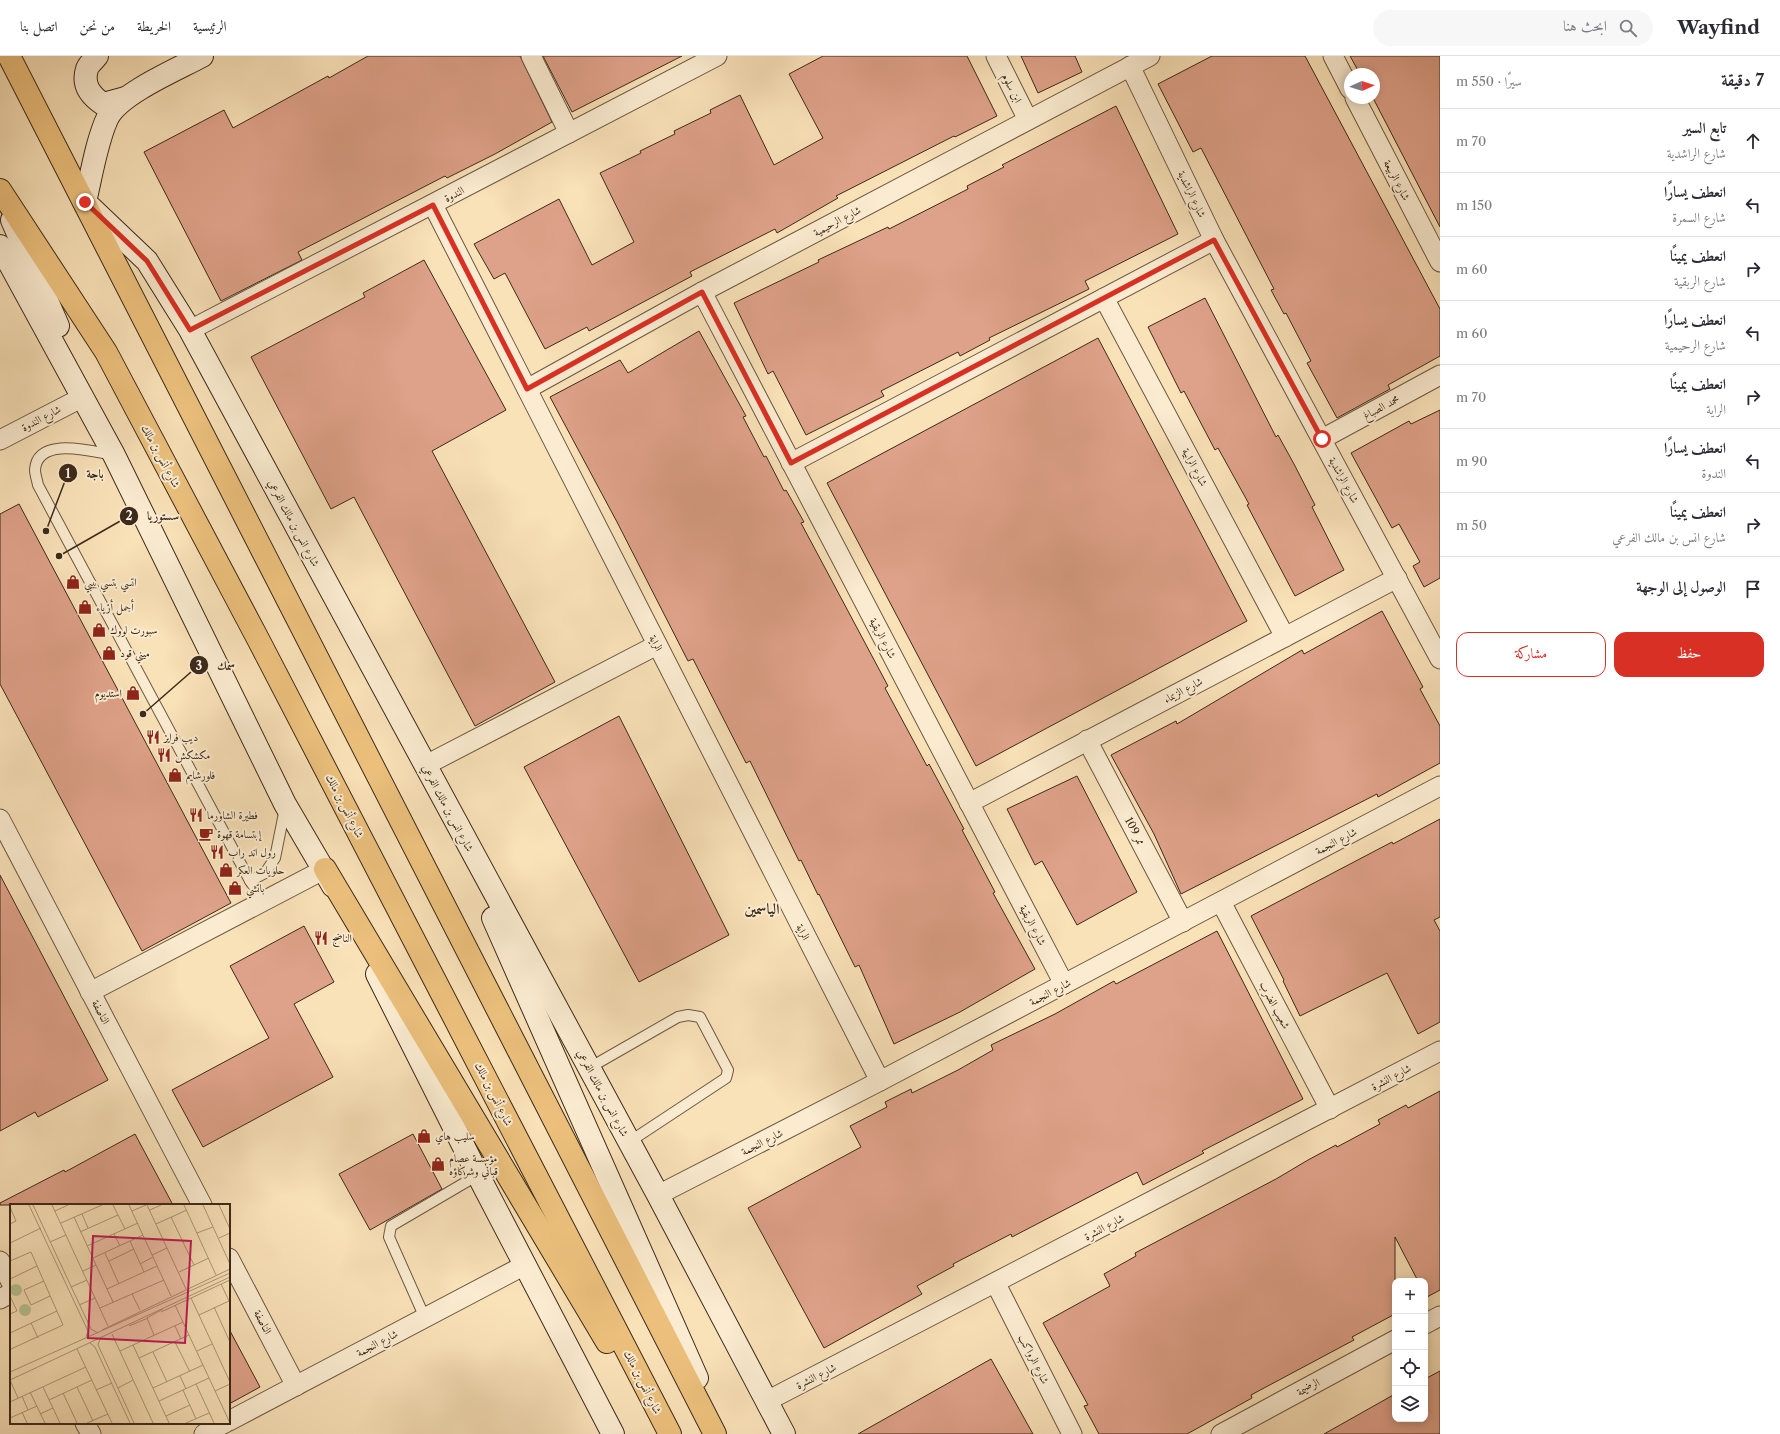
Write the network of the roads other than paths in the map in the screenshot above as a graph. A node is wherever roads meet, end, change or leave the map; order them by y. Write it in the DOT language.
graph roads {
  1 [pos="9,56"];
  2 [pos="97,56"];
  3 [pos="202,56"];
  4 [pos="530,56"];
  5 [pos="717,56"];
  6 [pos="996,56"];
  7 [pos="1150,56"];
  8 [pos="1333,56"];
  9 [pos="1130,66"];
  10 [pos="1344,77"];
  11 [pos="125,98"];
  12 [pos="1357,104"];
  13 [pos="1028,120"];
  14 [pos="569,133"];
  15 [pos="0,190"];
  16 [pos="85,202"];
  17 [pos="433,205"];
  18 [pos="1214,240"];
  19 [pos="0,246"];
  20 [pos="1440,262"];
  21 [pos="702,292"];
  22 [pos="1104,298"];
  23 [pos="190,330"];
  24 [pos="1440,375"];
  25 [pos="527,389"];
  26 [pos="83,397"];
  27 [pos="1322,439"];
  28 [pos="0,440"];
  29 [pos="114,455"];
  30 [pos="791,463"];
  31 [pos="1397,578"];
  32 [pos="1285,637"];
  33 [pos="657,645"];
  34 [pos="1440,658"];
  35 [pos="1087,740"];
  36 [pos="426,765"];
  37 [pos="1440,786"];
  38 [pos="969,803"];
  39 [pos="286,804"];
  40 [pos="0,819"];
  41 [pos="325,869"];
  42 [pos="250,881"];
  43 [pos="264,901"];
  44 [pos="1221,902"];
  45 [pos="1183,922"];
  46 [pos="1064,984"];
  47 [pos="90,992"];
  48 [pos="1440,1051"];
  49 [pos="589,1068"];
  50 [pos="880,1081"];
  51 [pos="1330,1109"];
  52 [pos="629,1142"];
  53 [pos="478,1175"];
  54 [pos="658,1196"];
  55 [pos="201,1204"];
  56 [pos="0,1261"];
  57 [pos="526,1265"];
  58 [pos="232,1269"];
  59 [pos="10,1280"];
  60 [pos="996,1284"];
  61 [pos="10,1294"];
  62 [pos="0,1299"];
  63 [pos="1440,1316"];
  64 [pos="425,1318"];
  65 [pos="1428,1322"];
  66 [pos="1392,1342"];
  67 [pos="296,1386"];
  68 [pos="767,1402"];
  69 [pos="230,1420"];
  70 [pos="86,1424"];
  71 [pos="223,1424"];
  72 [pos="91,1434"];
  73 [pos="204,1434"];
  74 [pos="613,1434"];
  75 [pos="662,1434"];
  76 [pos="670,1434"];
  77 [pos="715,1434"];
  78 [pos="722,1434"];
  79 [pos="784,1434"];
  80 [pos="1072,1434"];
  81 [pos="1221,1434"];
  1 -- 16 [label="main road"];
  2 -- 11 [label="street"];
  3 -- 11 [label="street"];
  4 -- 14 [label="street"];
  5 -- 14 [label="street, الندوة"];
  6 -- 13 [label="street, ابن سلوم"];
  7 -- 9 [label="street, شارع الرحيمية"];
  8 -- 10 [label="street"];
  9 -- 13 [label="street, شارع الرحيمية"];
  9 -- 18 [label="street, شارع الراشدية"];
  11 -- 16 [label="street"];
  12 -- 20 [label="street, شارع الربيعة"];
  13 -- 21 [label="street, شارع الرحيمية"];
  14 -- 17 [label="street, الندوة"];
  15 -- 29 [label="street"];
  15 -- 76 [label="main road, شارع أنس بن مالك"];
  16 -- 23 [label="street, شارع انس بن مالك الفرعي"];
  16 -- 77 [label="main road"];
  17 -- 23 [label="street, الندوة"];
  17 -- 25 [label="street, الراية"];
  18 -- 22 [label="street"];
  18 -- 27 [label="street, شارع الراشدية"];
  19 -- 26 [label="street"];
  21 -- 25 [label="street, شارع الرحيمية"];
  21 -- 30 [label="street, شارع الربقية"];
  22 -- 30 [label="street"];
  22 -- 32 [label="street, شارع الرابية"];
  23 -- 36 [label="street, شارع انس بن مالك الفرعي"];
  24 -- 27 [label="street, محمد الصباغ"];
  25 -- 33 [label="street, الراية"];
  26 -- 28 [label="street, شارع الندوة"];
  26 -- 29 [label="street"];
  27 -- 31 [label="street, شارع الراشدية"];
  29 -- 39 [label="street"];
  29 -- 42 [label="lane"];
  30 -- 38 [label="street, شارع الربقية"];
  31 -- 32 [label="street, شارع الزيماء"];
  31 -- 34 [label="street, شارع الراشدية"];
  32 -- 35 [label="street, شارع الزيماء"];
  33 -- 36 [label="street"];
  33 -- 50 [label="street, الراية"];
  35 -- 38 [label="street, شارع الزيماء"];
  35 -- 45 [label="street, ممر 109"];
  36 -- 49 [label="street, شارع انس بن مالك الفرعي"];
  36 -- 78 [label="street"];
  37 -- 44 [label="street, شارع النجمة"];
  38 -- 46 [label="street, شارع الربقية"];
  39 -- 41 [label="street"];
  39 -- 42 [label="lane"];
  40 -- 47 [label="street, الناصفة"];
  41 -- 43 [label="street"];
  41 -- 53 [label="street"];
  41 -- 75 [label="main road"];
  42 -- 43 [label="lane"];
  43 -- 47 [label="street"];
  44 -- 45 [label="street, شارع النجمة"];
  44 -- 51 [label="street, شعيب الضرب"];
  45 -- 46 [label="street, شارع النجمة"];
  46 -- 50 [label="street, شارع النجمة"];
  47 -- 55 [label="street, الناصفة"];
  48 -- 51 [label="street, شارع النشرة"];
  49 -- 52 [label="street, شارع انس بن مالك الفرعي"];
  49 -- 52 [label="lane"];
  50 -- 54 [label="street, شارع النجمة"];
  51 -- 60 [label="street, شارع النشرة"];
  52 -- 54 [label="street, شارع انس بن مالك الفرعي"];
  53 -- 57 [label="street"];
  53 -- 64 [label="lane"];
  54 -- 68 [label="street, شارع انس بن مالك الفرعي"];
  56 -- 59 [label="street"];
  57 -- 64 [label="street, شارع النجمة"];
  57 -- 74 [label="street"];
  58 -- 67 [label="street, الناصفة"];
  60 -- 68 [label="street, شارع النشرة"];
  60 -- 80 [label="street, شارع الرواكب"];
  61 -- 62 [label="street"];
  63 -- 65 [label="street"];
  64 -- 67 [label="street, شارع النجمة"];
  66 -- 81 [label="street, الرضيمة"];
  67 -- 69 [label="street, شارع النجمة"];
  68 -- 79 [label="street, شارع انس بن مالك الفرعي"];
  70 -- 72 [label="street"];
  71 -- 73 [label="street"];
}
